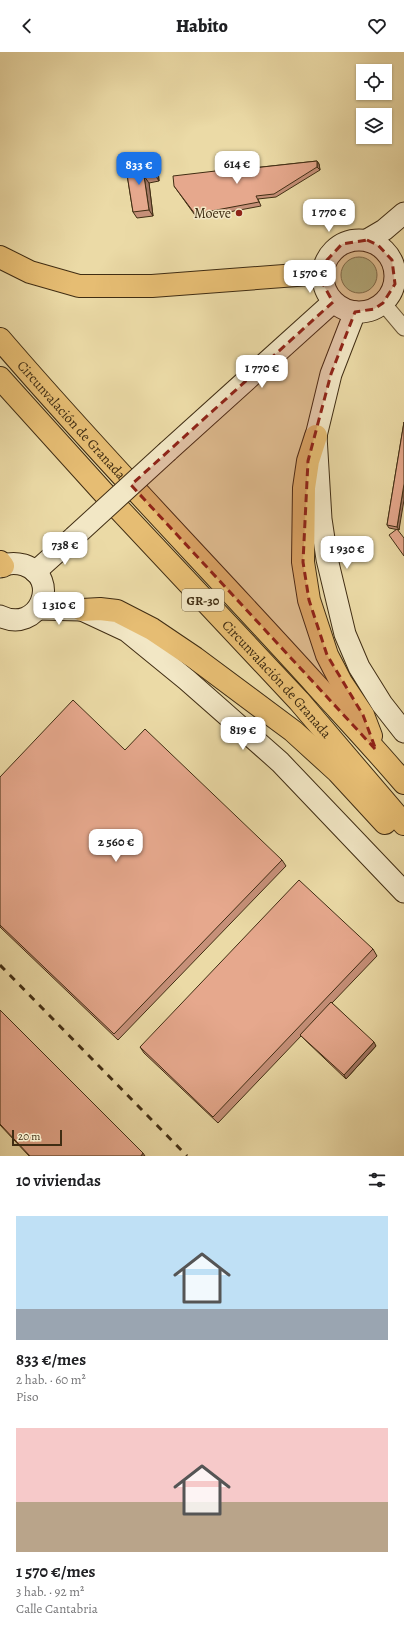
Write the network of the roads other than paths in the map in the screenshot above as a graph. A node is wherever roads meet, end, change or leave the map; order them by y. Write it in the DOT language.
graph roads {
  1 [pos="404,213"];
  2 [pos="367,240"];
  3 [pos="0,257"];
  4 [pos="400,262"];
  5 [pos="323,273"];
  6 [pos="333,302"];
  7 [pos="383,304"];
  8 [pos="355,312"];
  9 [pos="404,328"];
  10 [pos="0,339"];
  11 [pos="0,378"];
  12 [pos="316,436"];
  13 [pos="1,565"];
  14 [pos="35,572"];
  15 [pos="38,609"];
  16 [pos="82,610"];
  17 [pos="2,620"];
  18 [pos="404,732"];
  19 [pos="376,750"];
  20 [pos="404,782"];
  21 [pos="404,824"];
  22 [pos="404,838"];
  23 [pos="404,892"];
  1 -- 2 [label="street"];
  2 -- 4 [label="street"];
  2 -- 5 [label="street"];
  3 -- 5 [label="highway"];
  4 -- 7 [label="street"];
  5 -- 6 [label="street"];
  6 -- 8 [label="street"];
  6 -- 14 [label="street, bridge"];
  7 -- 8 [label="street"];
  7 -- 9 [label="street"];
  8 -- 12 [label="street"];
  10 -- 19 [label="highway, Circunvalación de Granada / GR-30"];
  11 -- 21 [label="highway, Circunvalación de Granada / GR-30"];
  12 -- 18 [label="street"];
  12 -- 19 [label="highway"];
  13 -- 14 [label="street"];
  14 -- 15 [label="street"];
  15 -- 16 [label="street"];
  15 -- 17 [label="street"];
  16 -- 22 [label="highway"];
  16 -- 23 [label="street"];
  19 -- 20 [label="highway, Circunvalación de Granada / GR-30"];
}
